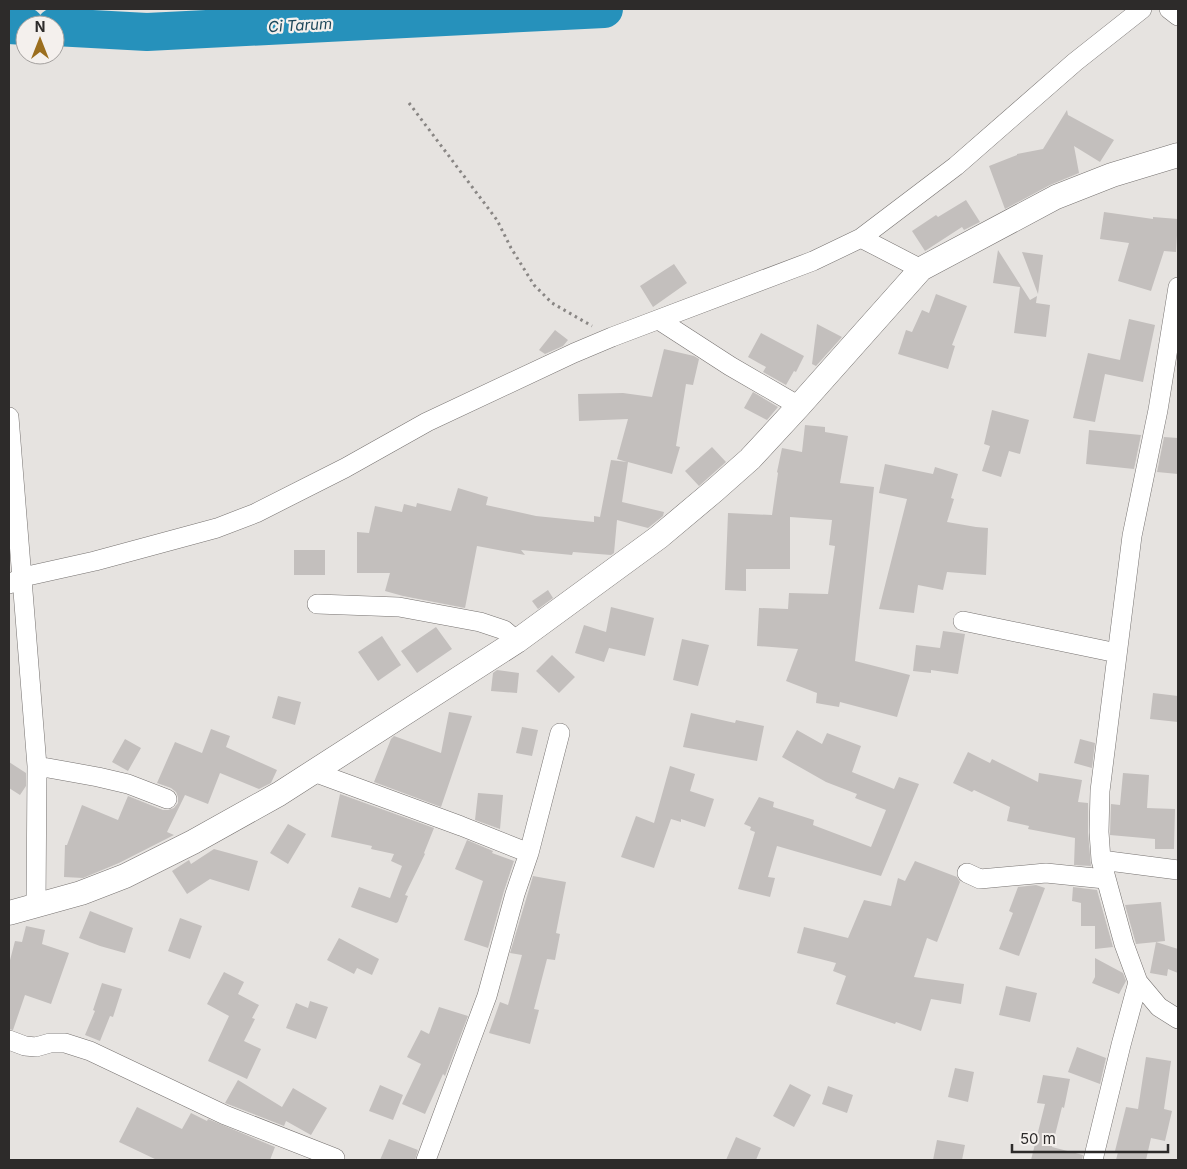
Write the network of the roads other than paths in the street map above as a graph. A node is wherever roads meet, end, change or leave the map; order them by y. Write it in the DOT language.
graph roads {
  1 [pos="1142,9"];
  2 [pos="1169,9"];
  3 [pos="1178,16"];
  4 [pos="1178,155"];
  5 [pos="861,238"];
  6 [pos="921,269"];
  7 [pos="1178,287"];
  8 [pos="659,320"];
  9 [pos="799,406"];
  10 [pos="9,417"];
  11 [pos="16,581"];
  12 [pos="317,604"];
  13 [pos="963,621"];
  14 [pos="517,641"];
  15 [pos="1118,653"];
  16 [pos="560,733"];
  17 [pos="38,766"];
  18 [pos="314,772"];
  19 [pos="167,799"];
  20 [pos="530,853"];
  21 [pos="1101,860"];
  22 [pos="1178,870"];
  23 [pos="967,873"];
  24 [pos="1105,879"];
  25 [pos="36,906"];
  26 [pos="9,913"];
  27 [pos="1138,982"];
  28 [pos="1178,1019"];
  29 [pos="9,1040"];
  30 [pos="335,1158"];
  31 [pos="426,1160"];
  32 [pos="1093,1160"];
  1 -- 5 [label="street"];
  2 -- 3 [label="street"];
  4 -- 6 [label="street"];
  5 -- 6 [label="street"];
  5 -- 8 [label="street"];
  6 -- 9 [label="street"];
  7 -- 15 [label="street"];
  8 -- 9 [label="street"];
  8 -- 11 [label="street"];
  9 -- 14 [label="street"];
  10 -- 11 [label="street"];
  11 -- 17 [label="street"];
  12 -- 14 [label="street"];
  13 -- 15 [label="street"];
  14 -- 18 [label="street"];
  15 -- 21 [label="street"];
  16 -- 20 [label="street"];
  17 -- 19 [label="street"];
  17 -- 25 [label="street"];
  18 -- 20 [label="street"];
  18 -- 25 [label="street"];
  20 -- 31 [label="street"];
  21 -- 22 [label="street"];
  21 -- 24 [label="street"];
  23 -- 24 [label="street"];
  24 -- 27 [label="street"];
  25 -- 26 [label="street"];
  27 -- 28 [label="street"];
  27 -- 32 [label="street"];
  29 -- 30 [label="street"];
}
